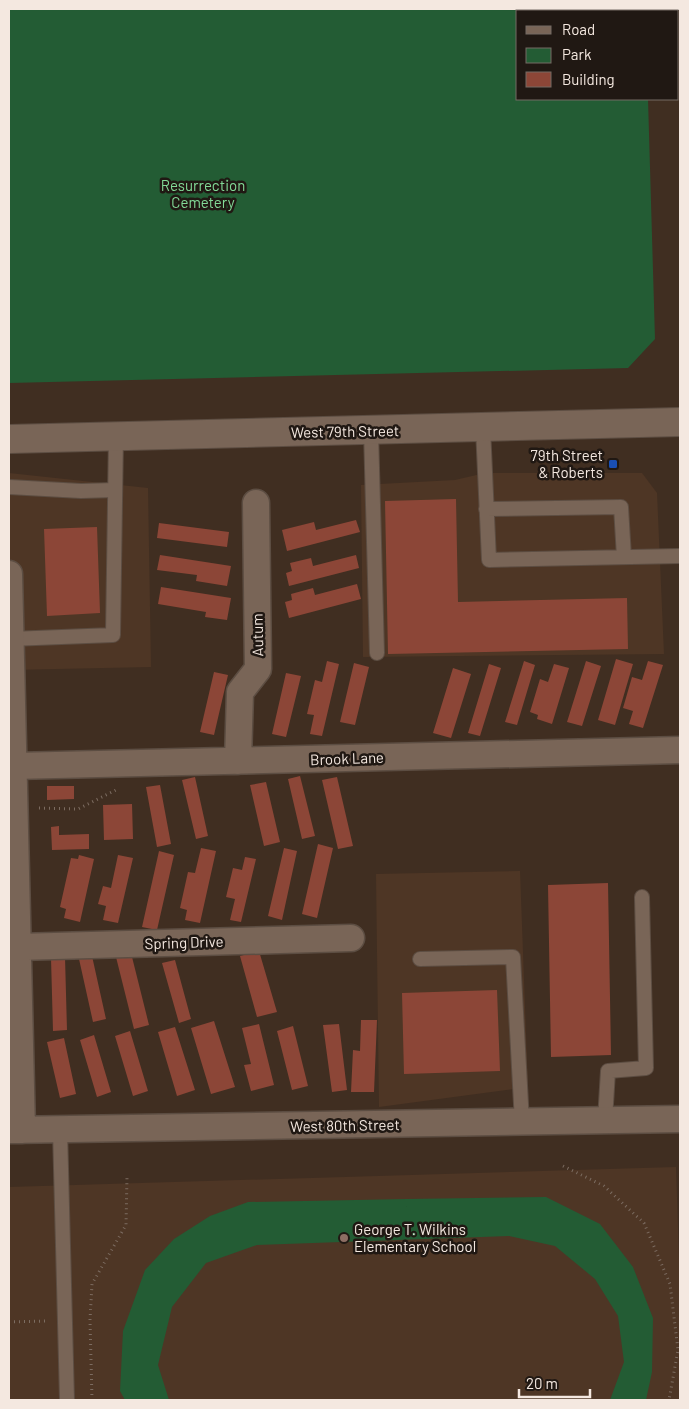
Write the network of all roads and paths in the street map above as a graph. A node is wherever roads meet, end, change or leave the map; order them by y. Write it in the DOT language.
graph roads {
  1 [pos="680,422"];
  2 [pos="483,428"];
  3 [pos="372,431"];
  4 [pos="116,436"];
  5 [pos="9,439"];
  6 [pos="9,487"];
  7 [pos="115,490"];
  8 [pos="256,503"];
  9 [pos="486,508"];
  10 [pos="680,556"];
  11 [pos="624,557"];
  12 [pos="9,574"];
  13 [pos="10,639"];
  14 [pos="377,653"];
  15 [pos="680,750"];
  16 [pos="238,761"];
  17 [pos="14,766"];
  18 [pos="119,788"];
  19 [pos="14,807"];
  20 [pos="642,897"];
  21 [pos="351,938"];
  22 [pos="18,947"];
  23 [pos="420,959"];
  24 [pos="680,1119"];
  25 [pos="605,1120"];
  26 [pos="522,1122"];
  27 [pos="16,1130"];
  28 [pos="60,1130"];
  29 [pos="563,1166"];
  30 [pos="127,1178"];
  31 [pos="68,1400"];
  32 [pos="92,1400"];
  33 [pos="669,1400"];
  1 -- 2 [label="main road, West 79th Street"];
  2 -- 3 [label="main road, West 79th Street"];
  2 -- 9 [label="lane"];
  3 -- 4 [label="main road, West 79th Street"];
  3 -- 14 [label="lane"];
  4 -- 5 [label="main road, West 79th Street"];
  4 -- 7 [label="lane"];
  6 -- 7 [label="lane"];
  7 -- 13 [label="lane"];
  8 -- 16 [label="street, Autum"];
  9 -- 11 [label="lane"];
  9 -- 11 [label="lane"];
  10 -- 11 [label="lane"];
  12 -- 13 [label="street"];
  13 -- 17 [label="street"];
  15 -- 16 [label="street, Brook Lane"];
  16 -- 17 [label="street, Brook Lane"];
  17 -- 19 [label="street"];
  18 -- 19 [label="path"];
  19 -- 22 [label="street"];
  20 -- 25 [label="lane"];
  21 -- 22 [label="street, Spring Drive"];
  22 -- 27 [label="street"];
  23 -- 26 [label="lane"];
  24 -- 25 [label="street, West 80th Street"];
  25 -- 26 [label="street, West 80th Street"];
  26 -- 28 [label="street, West 80th Street"];
  27 -- 28 [label="street, West 80th Street"];
  28 -- 31 [label="lane"];
  29 -- 33 [label="path"];
  30 -- 32 [label="path"];
}
